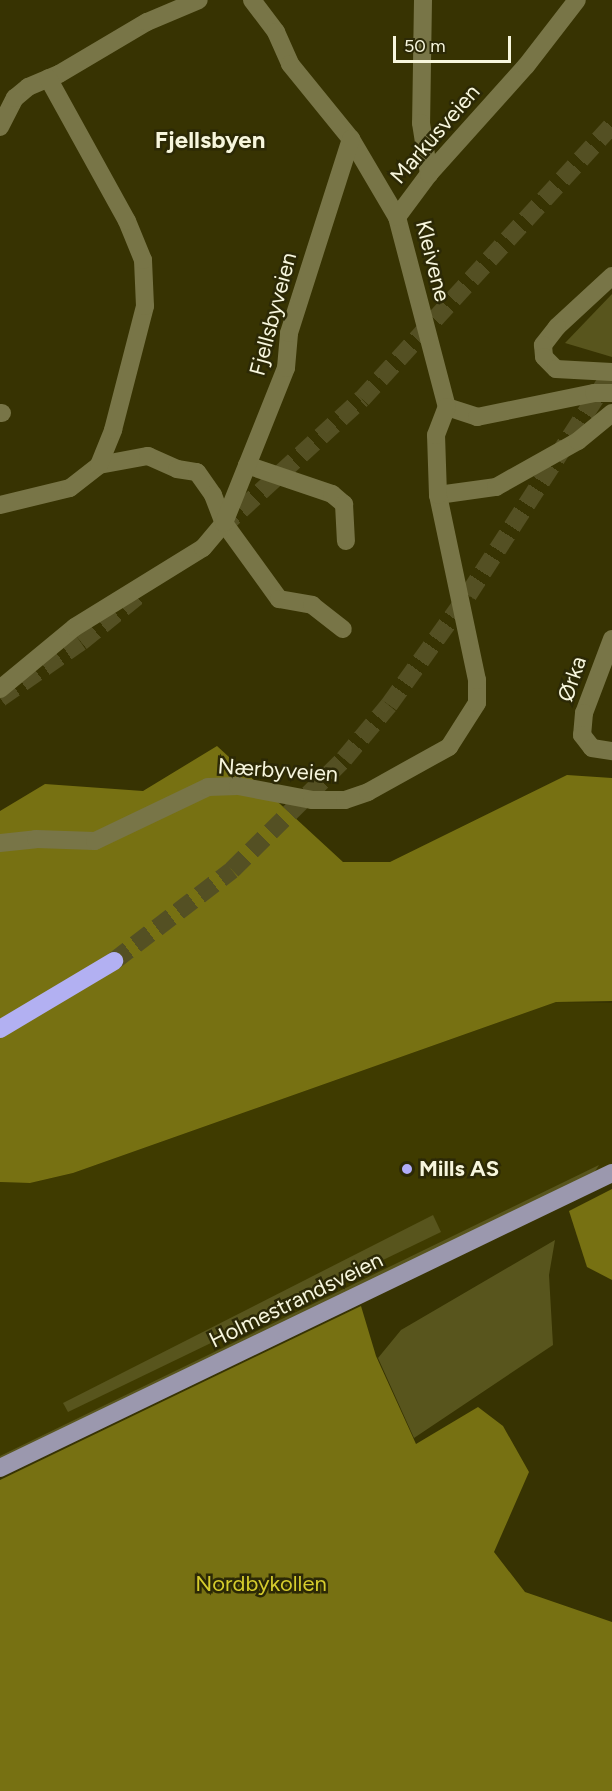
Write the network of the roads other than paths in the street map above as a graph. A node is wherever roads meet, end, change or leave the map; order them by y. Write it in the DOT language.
graph roads {
  1 [pos="199,0"];
  2 [pos="252,0"];
  3 [pos="423,0"];
  4 [pos="577,0"];
  5 [pos="48,78"];
  6 [pos="0,127"];
  7 [pos="351,139"];
  8 [pos="429,174"];
  9 [pos="397,217"];
  10 [pos="612,276"];
  11 [pos="612,372"];
  12 [pos="612,393"];
  13 [pos="447,406"];
  14 [pos="612,413"];
  15 [pos="99,465"];
  16 [pos="247,465"];
  17 [pos="438,495"];
  18 [pos="0,505"];
  19 [pos="224,524"];
  20 [pos="346,542"];
  21 [pos="344,629"];
  22 [pos="612,639"];
  23 [pos="0,689"];
  24 [pos="612,751"];
  25 [pos="0,843"];
  26 [pos="114,961"];
  27 [pos="0,1029"];
  28 [pos="612,1173"];
  29 [pos="0,1468"];
  1 -- 5 [label="street"];
  2 -- 7 [label="street, Kleivene"];
  3 -- 8 [label="street"];
  4 -- 8 [label="street, Markusveien"];
  5 -- 6 [label="street"];
  5 -- 15 [label="street"];
  7 -- 9 [label="street, Kleivene"];
  7 -- 16 [label="street, Fjellsbyveien"];
  8 -- 9 [label="street, Markusveien"];
  9 -- 13 [label="street, Kleivene"];
  10 -- 11 [label="street"];
  12 -- 13 [label="street"];
  13 -- 17 [label="street, Nærbyveien"];
  14 -- 17 [label="street"];
  15 -- 18 [label="street"];
  15 -- 19 [label="street"];
  16 -- 19 [label="street, Fjellsbyveien"];
  16 -- 20 [label="street"];
  17 -- 25 [label="street, Nærbyveien"];
  19 -- 21 [label="street"];
  19 -- 23 [label="street, Fjellsbyveien"];
  22 -- 24 [label="street, Ørka"];
  26 -- 27 [label="highway"];
  28 -- 29 [label="main road, Holmestrandsveien"];
}
